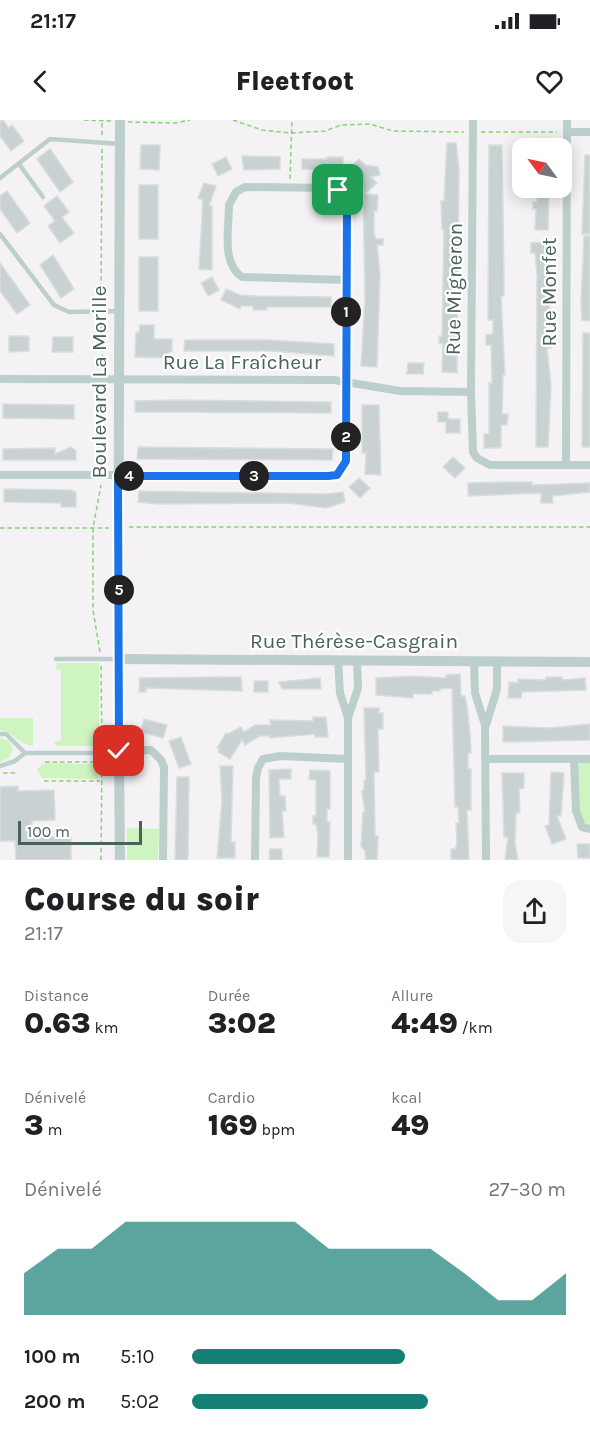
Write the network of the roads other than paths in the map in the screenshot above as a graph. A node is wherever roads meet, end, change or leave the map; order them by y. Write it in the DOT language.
graph roads {
  1 [pos="474,120"];
  2 [pos="567,120"];
  3 [pos="120,121"];
  4 [pos="567,132"];
  5 [pos="590,132"];
  6 [pos="120,144"];
  7 [pos="19,164"];
  8 [pos="0,169"];
  9 [pos="2,176"];
  10 [pos="43,197"];
  11 [pos="0,234"];
  12 [pos="346,280"];
  13 [pos="119,311"];
  14 [pos="0,380"];
  15 [pos="119,380"];
  16 [pos="347,381"];
  17 [pos="471,392"];
  18 [pos="566,465"];
  19 [pos="590,465"];
  20 [pos="0,475"];
  21 [pos="118,476"];
  22 [pos="57,659"];
  23 [pos="118,659"];
  24 [pos="338,660"];
  25 [pos="357,660"];
  26 [pos="497,661"];
  27 [pos="474,662"];
  28 [pos="590,662"];
  29 [pos="348,718"];
  30 [pos="485,725"];
  31 [pos="0,734"];
  32 [pos="119,751"];
  33 [pos="25,753"];
  34 [pos="348,759"];
  35 [pos="487,759"];
  36 [pos="574,759"];
  37 [pos="590,759"];
  38 [pos="0,765"];
  39 [pos="590,829"];
  40 [pos="120,860"];
  41 [pos="163,860"];
  42 [pos="255,860"];
  43 [pos="348,860"];
  44 [pos="486,860"];
  1 -- 17 [label="street, Rue Migneron"];
  2 -- 4 [label="street, Rue Monfet"];
  3 -- 6 [label="street, Boulevard La Morille"];
  4 -- 5 [label="street"];
  4 -- 18 [label="street, Rue Monfet"];
  6 -- 7 [label="lane"];
  6 -- 13 [label="street, Boulevard La Morille"];
  7 -- 9 [label="lane"];
  7 -- 10 [label="lane"];
  8 -- 9 [label="lane"];
  11 -- 13 [label="lane"];
  12 -- 12 [label="street"];
  12 -- 16 [label="street"];
  13 -- 15 [label="street, Boulevard La Morille"];
  14 -- 15 [label="street, Rue La Fraîcheur"];
  15 -- 16 [label="street, Rue La Fraîcheur"];
  15 -- 21 [label="street, Boulevard La Morille"];
  16 -- 17 [label="street, Rue La Fraîcheur"];
  16 -- 21 [label="street"];
  17 -- 18 [label="street, Rue Migneron"];
  18 -- 19 [label="street"];
  20 -- 21 [label="street"];
  21 -- 23 [label="street, Boulevard La Morille"];
  22 -- 23 [label="lane"];
  23 -- 24 [label="street, Rue Thérèse-Casgrain"];
  23 -- 32 [label="street, Boulevard La Morille"];
  24 -- 25 [label="street, Rue Thérèse-Casgrain"];
  24 -- 29 [label="street"];
  25 -- 27 [label="street, Rue Thérèse-Casgrain"];
  25 -- 29 [label="street"];
  26 -- 27 [label="street, Rue Thérèse-Casgrain"];
  26 -- 28 [label="street, Rue Thérèse-Casgrain"];
  26 -- 30 [label="street"];
  27 -- 30 [label="street"];
  29 -- 34 [label="street"];
  30 -- 35 [label="street"];
  31 -- 33 [label="lane"];
  32 -- 33 [label="lane"];
  32 -- 40 [label="street, Boulevard La Morille"];
  32 -- 41 [label="street"];
  33 -- 38 [label="lane"];
  34 -- 42 [label="street"];
  34 -- 43 [label="street"];
  35 -- 36 [label="street"];
  35 -- 44 [label="street"];
  36 -- 37 [label="street"];
  36 -- 39 [label="street"];
}
